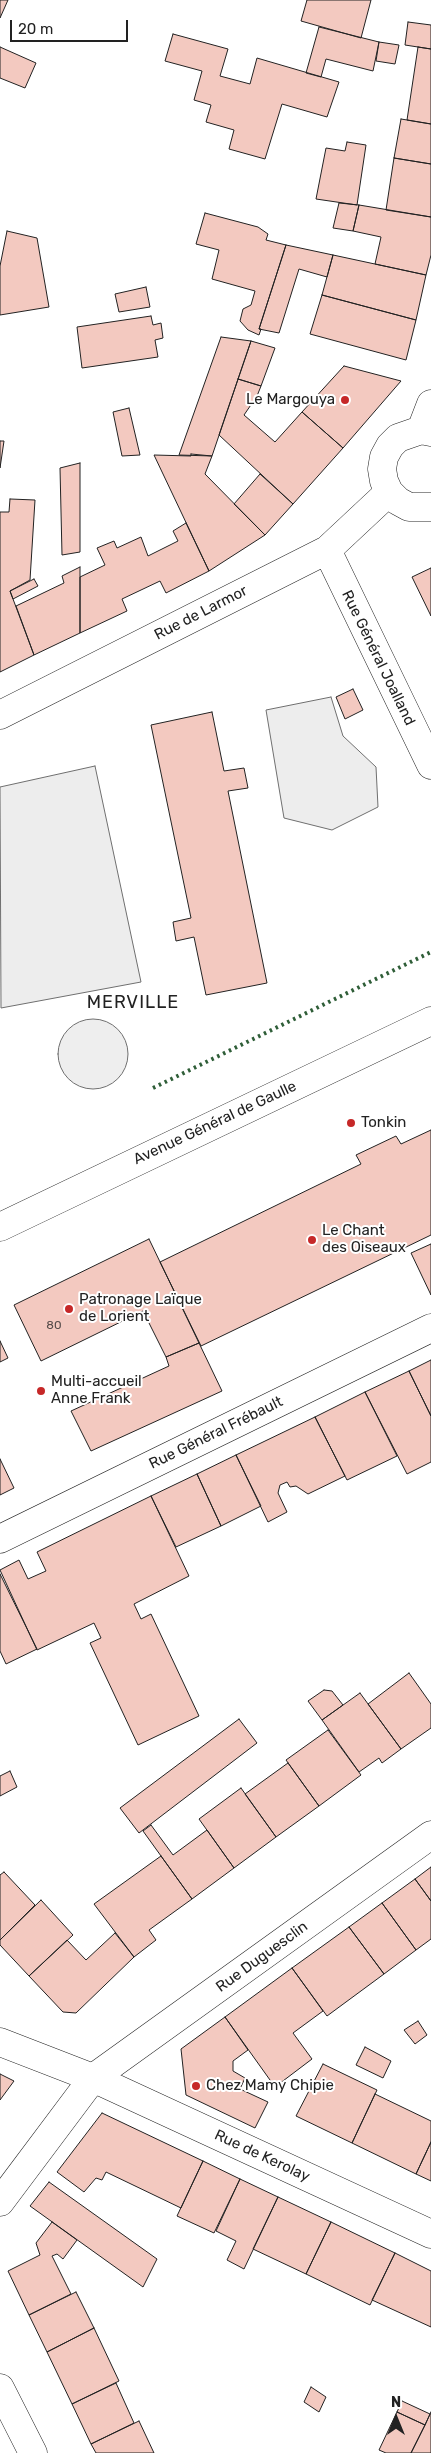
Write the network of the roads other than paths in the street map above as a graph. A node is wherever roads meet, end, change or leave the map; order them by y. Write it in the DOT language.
graph roads {
  1 [pos="431,404"];
  2 [pos="426,431"];
  3 [pos="389,492"];
  4 [pos="431,507"];
  5 [pos="327,550"];
  6 [pos="0,715"];
  7 [pos="431,765"];
  8 [pos="431,1021"];
  9 [pos="0,1227"];
  10 [pos="431,1328"];
  11 [pos="0,1538"];
  12 [pos="431,1835"];
  13 [pos="0,2042"];
  14 [pos="93,2078"];
  15 [pos="0,2202"];
  16 [pos="431,2234"];
  17 [pos="0,2388"];
  18 [pos="32,2453"];
  1 -- 2 [label="street"];
  2 -- 3 [label="street"];
  3 -- 4 [label="street"];
  3 -- 5 [label="street, Rue de Larmor"];
  5 -- 6 [label="street, Rue de Larmor"];
  5 -- 7 [label="street, Rue Général Joalland"];
  8 -- 9 [label="street, Avenue Général de Gaulle"];
  10 -- 11 [label="street, Rue Général Frébault"];
  12 -- 14 [label="street, Rue Duguesclin"];
  13 -- 14 [label="street, Rue de Kerolay"];
  14 -- 15 [label="street, Rue Duguesclin"];
  14 -- 16 [label="street, Rue de Kerolay"];
  17 -- 18 [label="street"];
}
